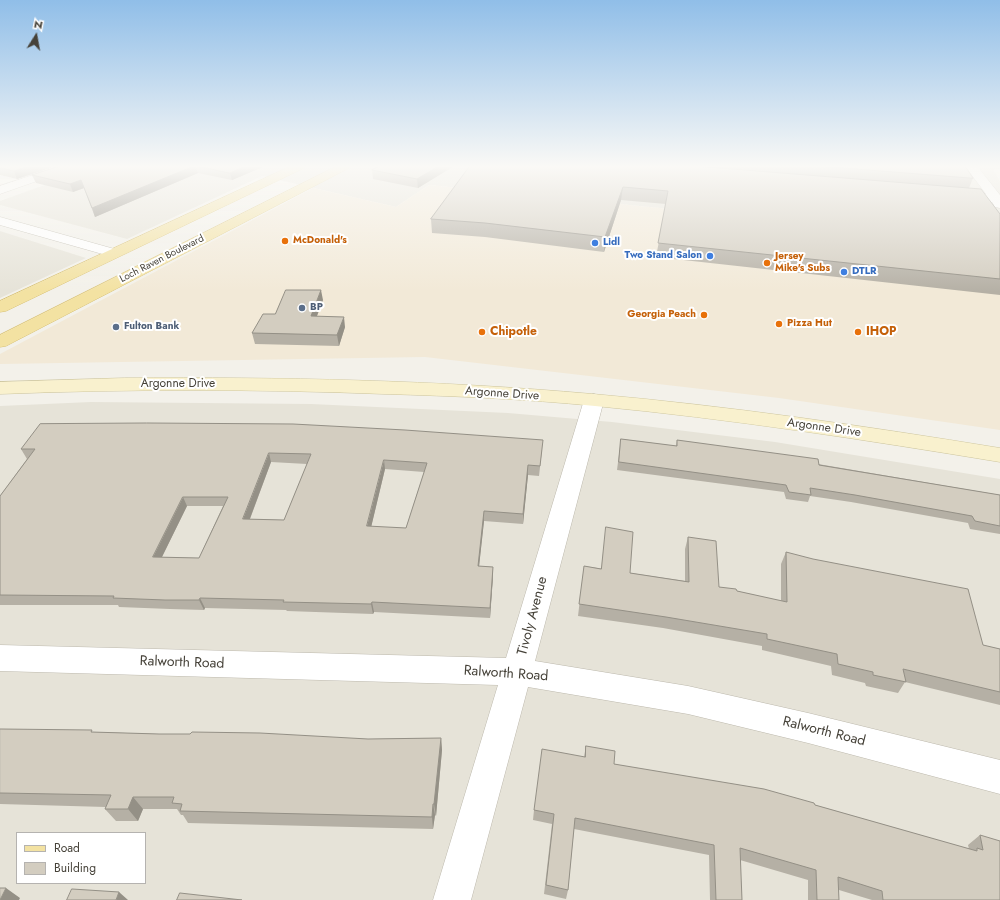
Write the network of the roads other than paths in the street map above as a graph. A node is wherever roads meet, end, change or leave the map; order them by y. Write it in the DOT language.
graph roads {
  1 [pos="211,208"];
  2 [pos="229,208"];
  3 [pos="262,208"];
  4 [pos="0,221"];
  5 [pos="113,254"];
  6 [pos="152,264"];
  7 [pos="0,307"];
  8 [pos="0,342"];
  9 [pos="0,388"];
  10 [pos="594,400"];
  11 [pos="1000,455"];
  12 [pos="0,658"];
  13 [pos="518,672"];
  14 [pos="1000,777"];
  15 [pos="452,900"];
  1 -- 5 [label="main road"];
  2 -- 6 [label="main road"];
  3 -- 6 [label="main road, Loch Raven Boulevard"];
  4 -- 5 [label="street"];
  5 -- 6 [label="main road"];
  5 -- 7 [label="main road"];
  6 -- 8 [label="main road, Loch Raven Boulevard"];
  9 -- 10 [label="main road, Argonne Drive"];
  10 -- 11 [label="main road, Argonne Drive"];
  10 -- 13 [label="street, Tivoly Avenue"];
  12 -- 13 [label="street, Ralworth Road"];
  13 -- 14 [label="street, Ralworth Road"];
  13 -- 15 [label="street, Tivoly Avenue"];
}
